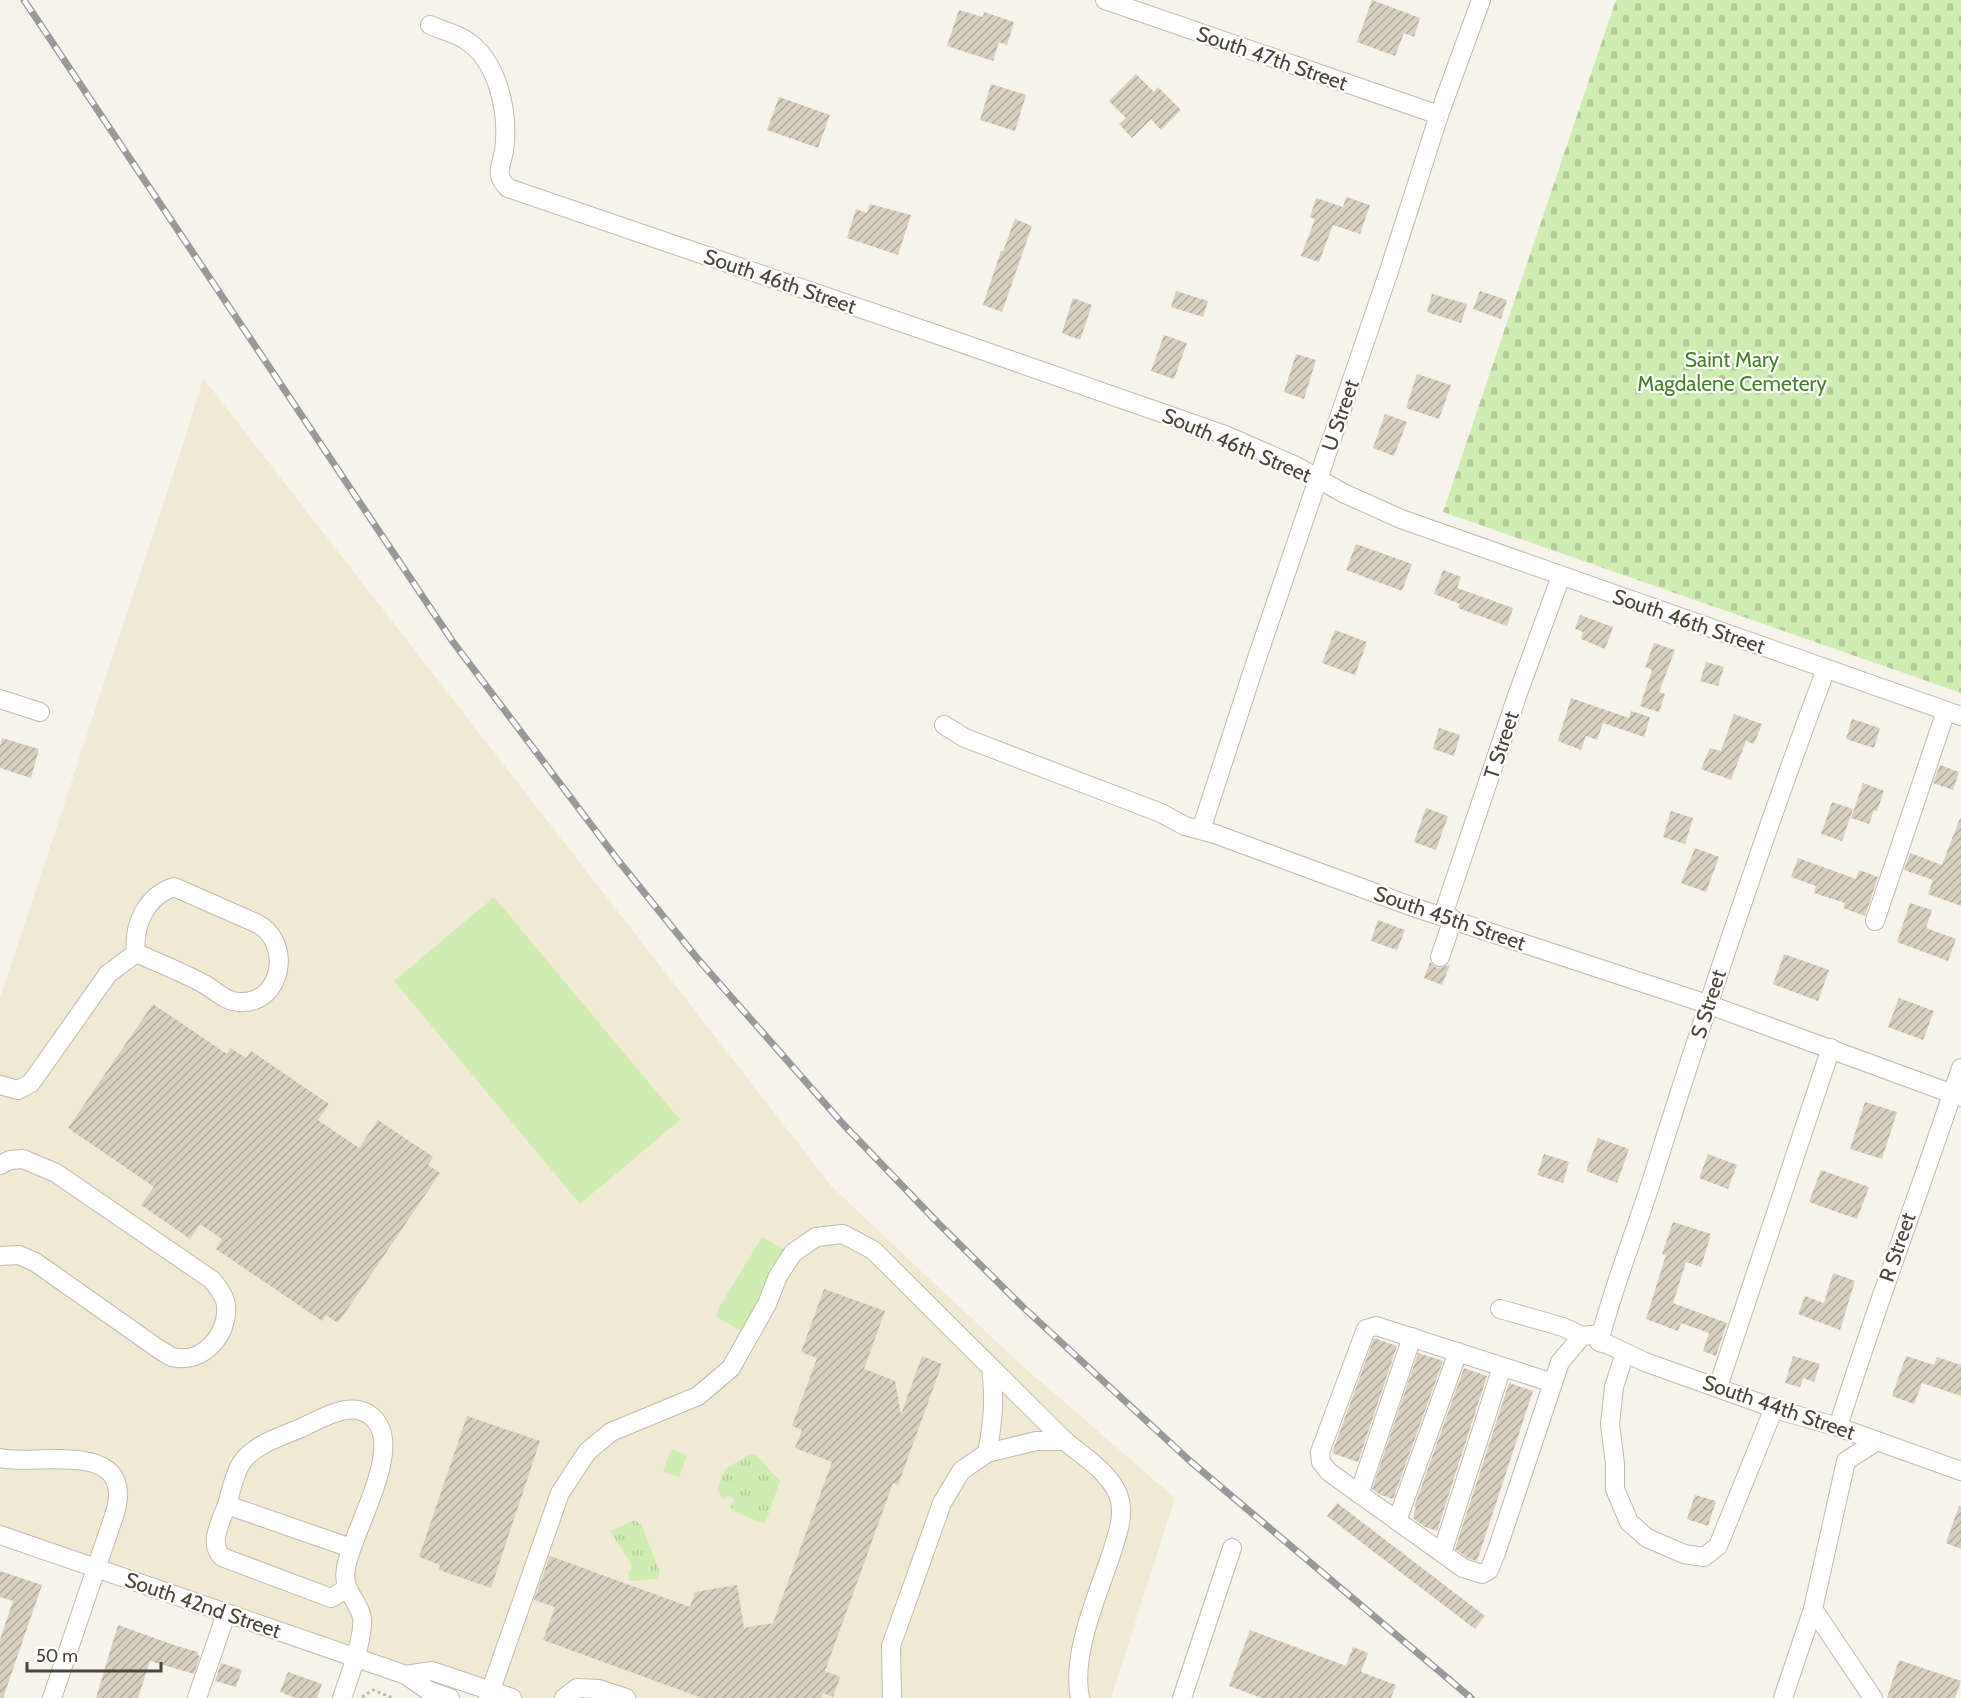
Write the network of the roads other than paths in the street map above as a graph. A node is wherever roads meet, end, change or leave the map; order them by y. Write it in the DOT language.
graph roads {
  1 [pos="1105,0"];
  2 [pos="1480,0"];
  3 [pos="430,25"];
  4 [pos="1439,116"];
  5 [pos="1318,478"];
  6 [pos="1561,576"];
  7 [pos="1826,669"];
  8 [pos="0,699"];
  9 [pos="40,712"];
  10 [pos="1954,714"];
  11 [pos="944,725"];
  12 [pos="1202,830"];
  13 [pos="1448,917"];
  14 [pos="1875,921"];
  15 [pos="136,953"];
  16 [pos="1440,957"];
  17 [pos="1707,1004"];
  18 [pos="1831,1048"];
  19 [pos="1961,1068"];
  20 [pos="0,1085"];
  21 [pos="1957,1095"];
  22 [pos="0,1165"];
  23 [pos="0,1256"];
  24 [pos="1500,1309"];
  25 [pos="1412,1337"];
  26 [pos="1594,1338"];
  27 [pos="1458,1352"];
  28 [pos="1625,1353"];
  29 [pos="1502,1367"];
  30 [pos="992,1368"];
  31 [pos="1553,1383"];
  32 [pos="1718,1387"];
  33 [pos="1774,1408"];
  34 [pos="1838,1426"];
  35 [pos="1065,1441"];
  36 [pos="1877,1441"];
  37 [pos="987,1453"];
  38 [pos="0,1458"];
  39 [pos="1961,1471"];
  40 [pos="1359,1494"];
  41 [pos="226,1505"];
  42 [pos="1397,1521"];
  43 [pos="0,1535"];
  44 [pos="351,1548"];
  45 [pos="1232,1548"];
  46 [pos="1442,1553"];
  47 [pos="97,1567"];
  48 [pos="346,1589"];
  49 [pos="1814,1609"];
  50 [pos="226,1614"];
  51 [pos="354,1657"];
  52 [pos="406,1675"];
  53 [pos="490,1694"];
  54 [pos="1185,1697"];
  55 [pos="52,1698"];
  56 [pos="197,1698"];
  57 [pos="342,1698"];
  58 [pos="450,1698"];
  59 [pos="512,1698"];
  60 [pos="564,1698"];
  61 [pos="626,1698"];
  62 [pos="892,1698"];
  63 [pos="1080,1698"];
  64 [pos="1783,1698"];
  65 [pos="1873,1698"];
  1 -- 4 [label="street, South 47th Street"];
  2 -- 4 [label="street, U Street"];
  3 -- 5 [label="street, South 46th Street"];
  4 -- 5 [label="street, U Street"];
  5 -- 6 [label="street, South 46th Street"];
  5 -- 12 [label="street, U Street"];
  6 -- 7 [label="street, South 46th Street"];
  6 -- 13 [label="street, T Street"];
  7 -- 10 [label="street, South 46th Street"];
  7 -- 17 [label="street, S Street"];
  8 -- 9 [label="street"];
  10 -- 14 [label="street"];
  11 -- 12 [label="street, South 45th Street"];
  12 -- 13 [label="street, South 45th Street"];
  13 -- 16 [label="street, T Street"];
  13 -- 17 [label="street, South 45th Street"];
  15 -- 15 [label="street"];
  15 -- 20 [label="street"];
  17 -- 18 [label="street, South 45th Street"];
  17 -- 26 [label="street, S Street"];
  18 -- 21 [label="street, South 45th Street"];
  18 -- 32 [label="street"];
  19 -- 21 [label="street, R Street"];
  21 -- 34 [label="street, R Street"];
  22 -- 23 [label="street"];
  24 -- 26 [label="street, South 44th Street"];
  25 -- 27 [label="street"];
  25 -- 40 [label="street"];
  25 -- 40 [label="street"];
  26 -- 28 [label="street, South 44th Street"];
  26 -- 31 [label="street"];
  27 -- 29 [label="street"];
  27 -- 42 [label="street"];
  28 -- 32 [label="street, South 44th Street"];
  28 -- 33 [label="street"];
  29 -- 31 [label="street"];
  29 -- 46 [label="street"];
  30 -- 35 [label="street"];
  30 -- 37 [label="street"];
  30 -- 53 [label="street"];
  31 -- 46 [label="street"];
  32 -- 33 [label="street, South 44th Street"];
  33 -- 34 [label="street, South 44th Street"];
  34 -- 36 [label="street, South 44th Street"];
  35 -- 37 [label="street"];
  35 -- 63 [label="street"];
  36 -- 39 [label="street, South 44th Street"];
  36 -- 49 [label="street"];
  37 -- 62 [label="street"];
  38 -- 47 [label="street"];
  40 -- 42 [label="street"];
  41 -- 44 [label="street"];
  41 -- 44 [label="street"];
  41 -- 48 [label="street"];
  42 -- 46 [label="street"];
  43 -- 47 [label="street, South 42nd Street"];
  44 -- 48 [label="street"];
  45 -- 54 [label="street"];
  47 -- 50 [label="street, South 42nd Street"];
  47 -- 55 [label="street"];
  48 -- 51 [label="street"];
  49 -- 64 [label="street"];
  49 -- 65 [label="street"];
  50 -- 51 [label="street, South 42nd Street"];
  50 -- 56 [label="street"];
  51 -- 52 [label="street, South 42nd Street"];
  51 -- 57 [label="street"];
  52 -- 53 [label="street, South 42nd Street"];
  52 -- 58 [label="street, South 42nd Street"];
  53 -- 59 [label="street, South 42nd Street"];
  60 -- 61 [label="street"];
}
